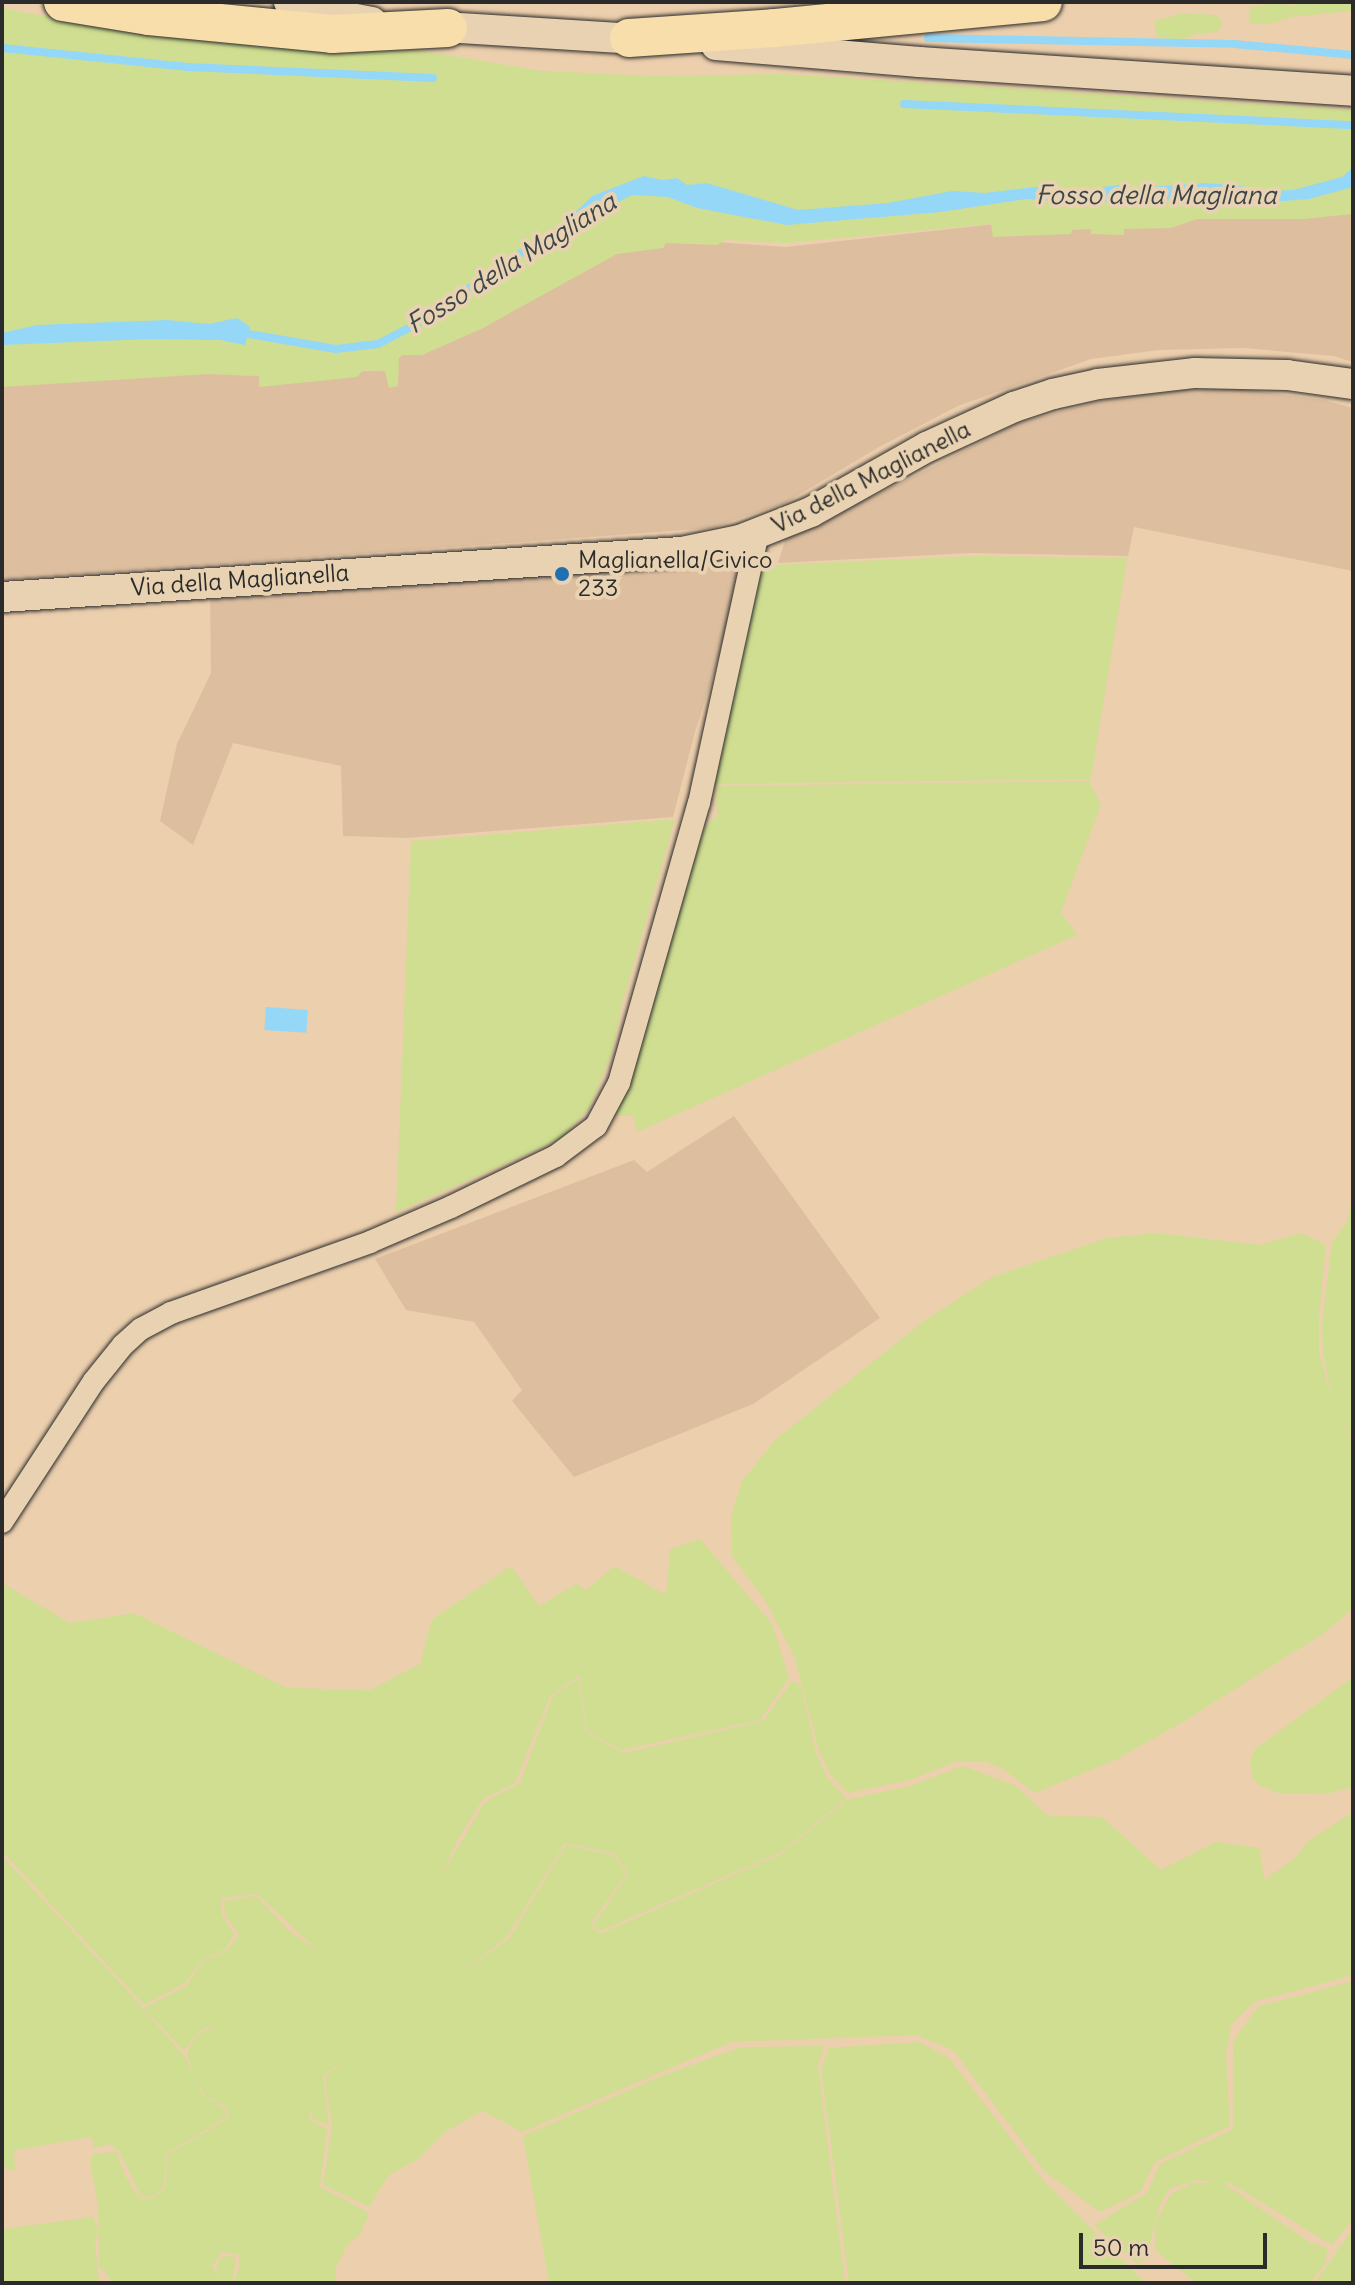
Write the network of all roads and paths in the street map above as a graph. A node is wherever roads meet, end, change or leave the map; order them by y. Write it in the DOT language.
graph roads {
  1 [pos="63,2"];
  2 [pos="289,2"];
  3 [pos="1043,2"];
  4 [pos="448,28"];
  5 [pos="629,38"];
  6 [pos="1353,91"];
  7 [pos="1353,384"];
  8 [pos="758,533"];
  9 [pos="2,597"];
  10 [pos="2,1522"];
  1 -- 4 [label="highway"];
  2 -- 4 [label="main road"];
  3 -- 5 [label="highway"];
  4 -- 5 [label="main road"];
  5 -- 6 [label="main road"];
  7 -- 8 [label="main road, Via della Maglianella"];
  8 -- 9 [label="main road, Via della Maglianella"];
  8 -- 10 [label="street"];
}
